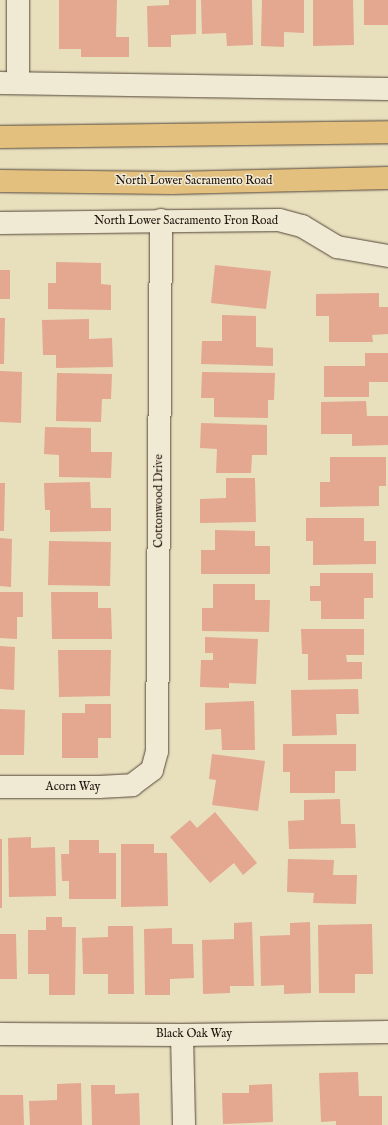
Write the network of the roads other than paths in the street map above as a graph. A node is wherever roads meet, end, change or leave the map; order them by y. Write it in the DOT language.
graph roads {
  1 [pos="18,0"];
  2 [pos="9,83"];
  3 [pos="388,89"];
  4 [pos="388,132"];
  5 [pos="0,137"];
  6 [pos="388,178"];
  7 [pos="0,181"];
  8 [pos="161,220"];
  9 [pos="0,223"];
  10 [pos="388,256"];
  11 [pos="143,777"];
  12 [pos="0,787"];
  13 [pos="388,1032"];
  14 [pos="0,1034"];
  15 [pos="182,1035"];
  16 [pos="184,1125"];
  1 -- 2 [label="street"];
  2 -- 3 [label="street"];
  4 -- 5 [label="main road"];
  6 -- 7 [label="main road, North Lower Sacramento Road"];
  8 -- 9 [label="street, North Lower Sacramento Fron Road"];
  8 -- 10 [label="street, North Lower Sacramento Fron Road"];
  8 -- 11 [label="street, Cottonwood Drive"];
  11 -- 12 [label="street, Acorn Way"];
  13 -- 15 [label="street, Black Oak Way"];
  14 -- 15 [label="street, Black Oak Way"];
  15 -- 16 [label="street"];
}
